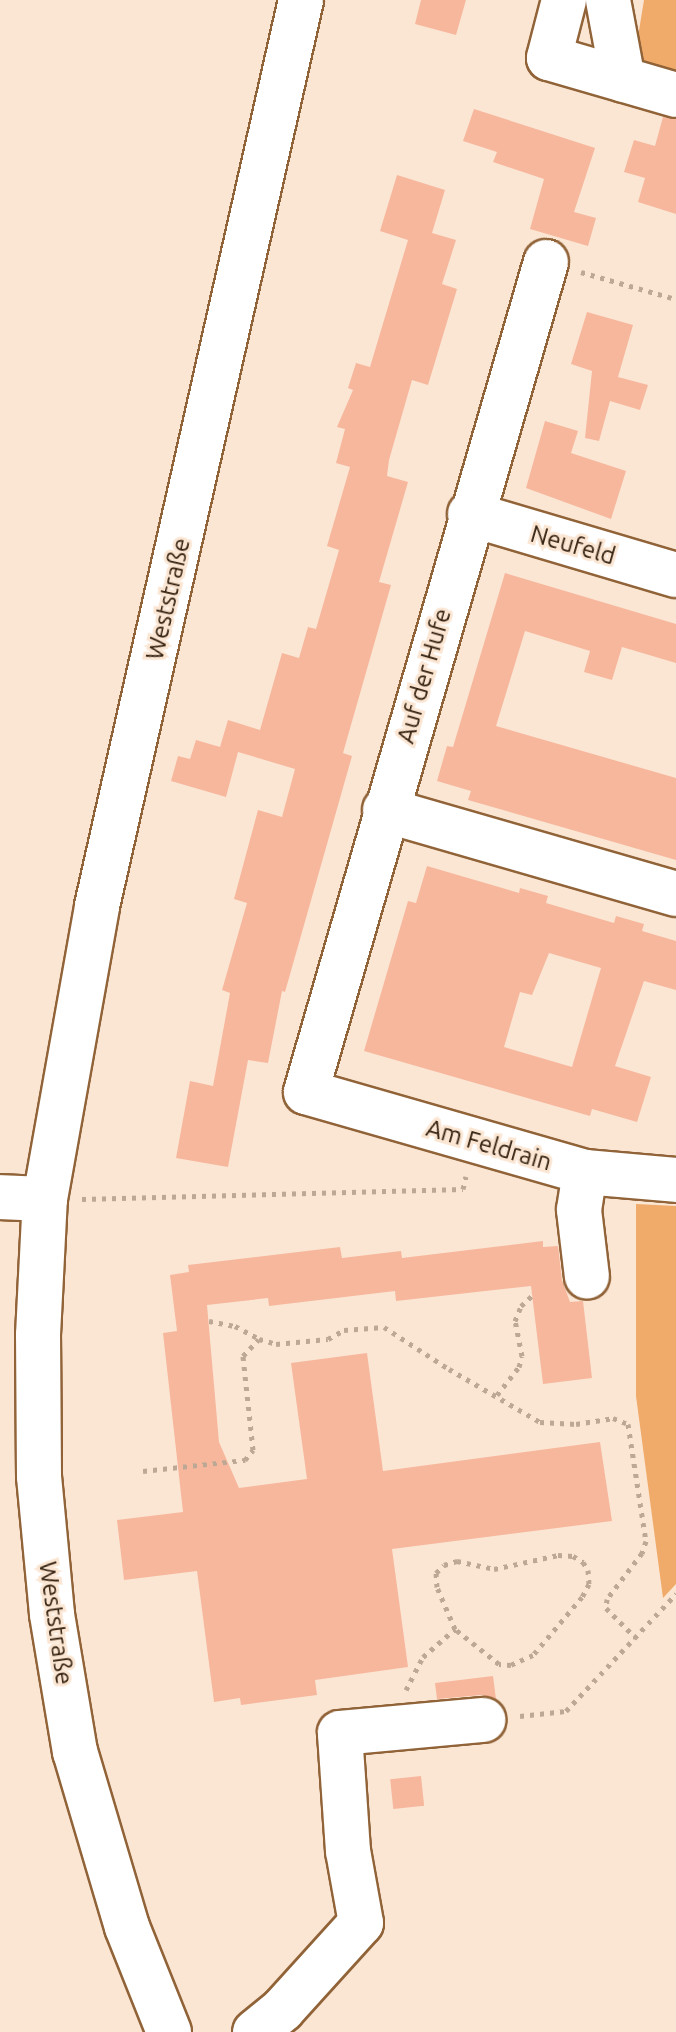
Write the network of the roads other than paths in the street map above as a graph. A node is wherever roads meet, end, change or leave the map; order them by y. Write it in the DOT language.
graph roads {
  1 [pos="301,0"];
  2 [pos="564,0"];
  3 [pos="608,0"];
  4 [pos="623,80"];
  5 [pos="676,95"];
  6 [pos="546,262"];
  7 [pos="470,514"];
  8 [pos="676,575"];
  9 [pos="385,810"];
  10 [pos="676,894"];
  11 [pos="306,1092"];
  12 [pos="585,1172"];
  13 [pos="676,1180"];
  14 [pos="0,1197"];
  15 [pos="70,1200"];
  16 [pos="587,1277"];
  17 [pos="483,1720"];
  18 [pos="169,2032"];
  19 [pos="255,2032"];
  1 -- 15 [label="main road, Weststraße"];
  2 -- 4 [label="main road"];
  3 -- 4 [label="main road"];
  4 -- 5 [label="main road"];
  6 -- 7 [label="main road, Auf der Hufe"];
  7 -- 8 [label="main road, Neufeld"];
  7 -- 9 [label="main road, Auf der Hufe"];
  9 -- 10 [label="main road"];
  9 -- 11 [label="main road, Auf der Hufe"];
  11 -- 12 [label="main road, Am Feldrain"];
  12 -- 13 [label="main road, Am Feldrain"];
  12 -- 16 [label="main road"];
  14 -- 15 [label="main road"];
  15 -- 18 [label="main road, Weststraße"];
  17 -- 19 [label="main road"];
}
